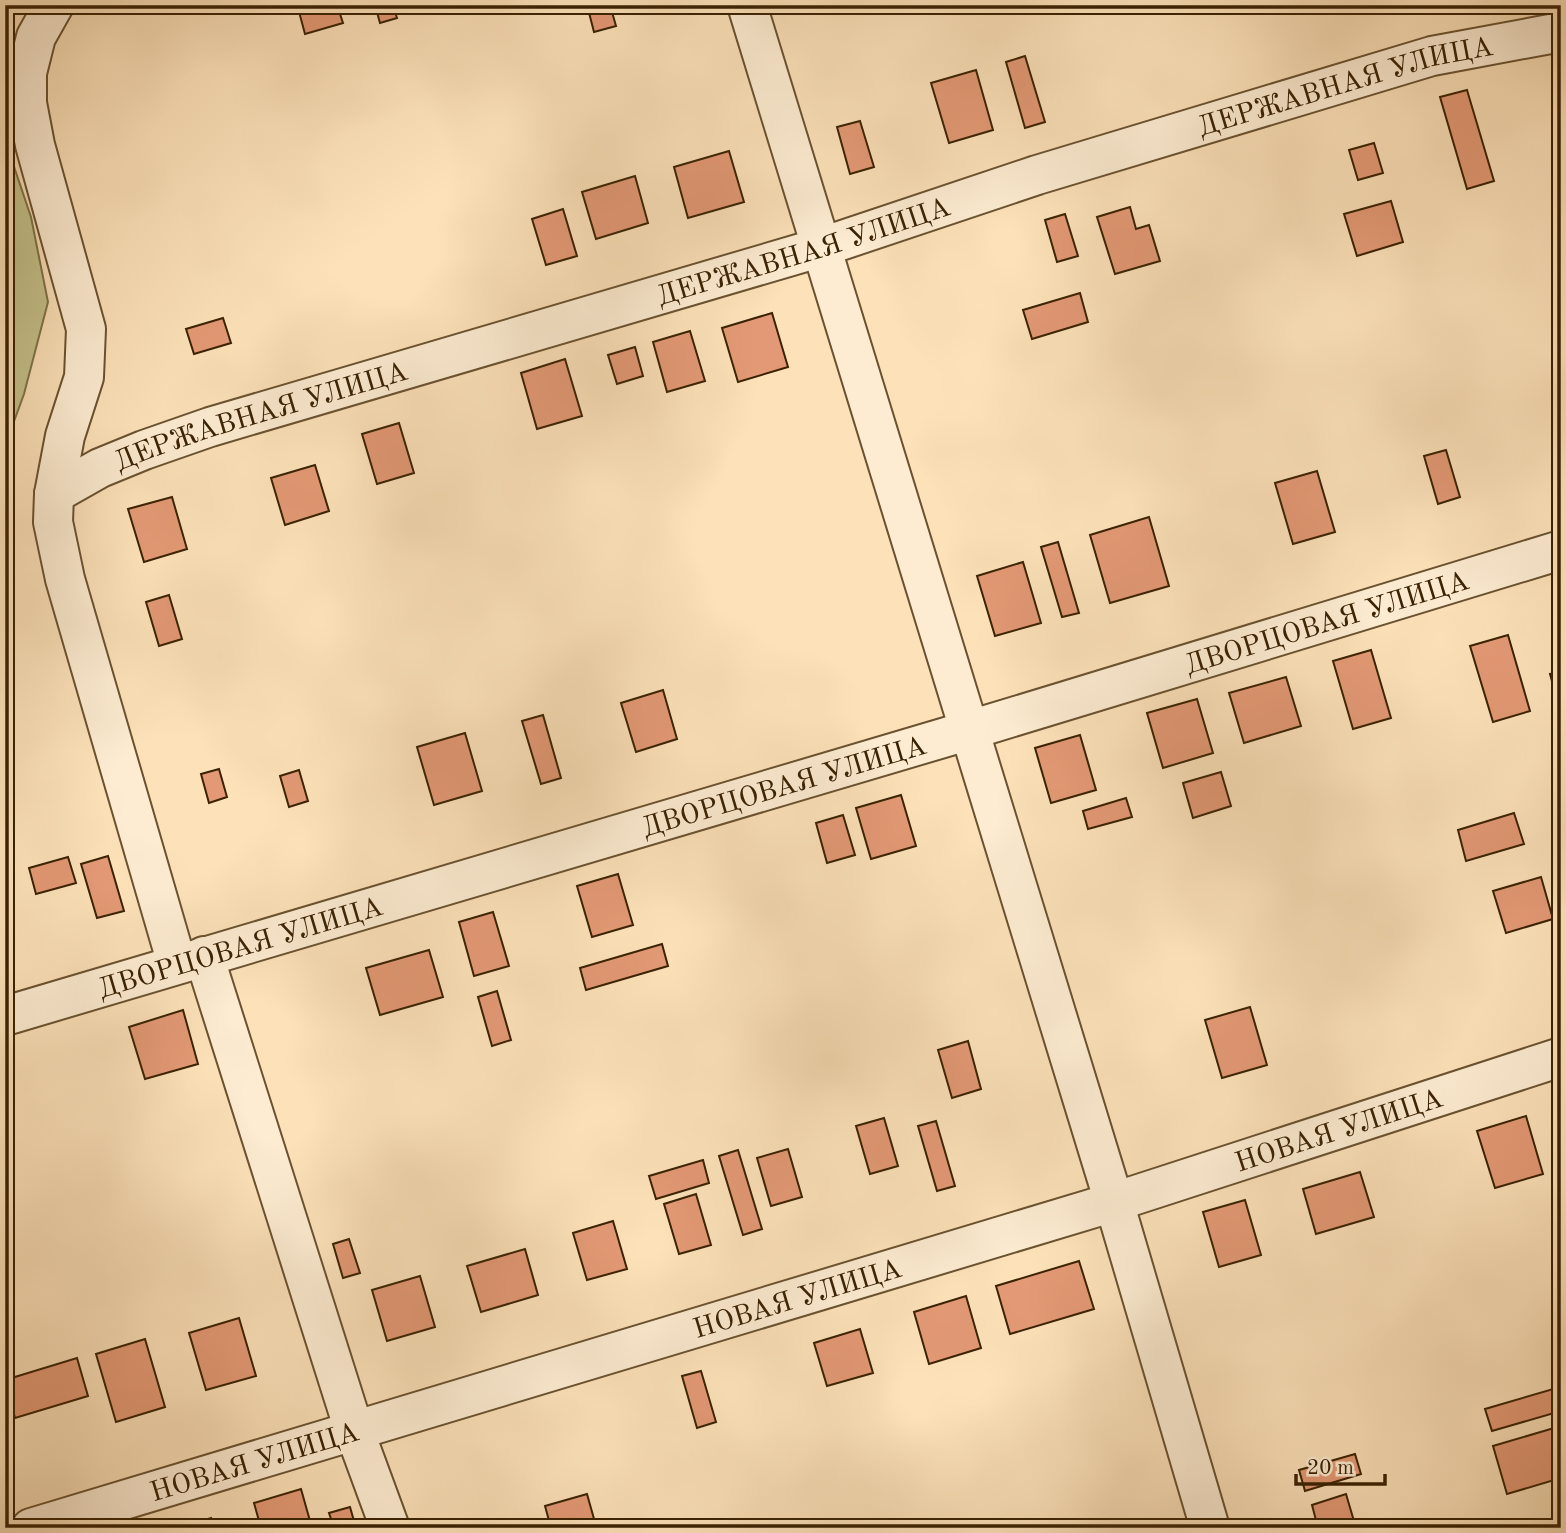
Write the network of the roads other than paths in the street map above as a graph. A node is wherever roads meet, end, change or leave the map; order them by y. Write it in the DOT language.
graph roads {
  1 [pos="54,5"];
  2 [pos="747,5"];
  3 [pos="1561,32"];
  4 [pos="822,247"];
  5 [pos="54,494"];
  6 [pos="1561,550"];
  7 [pos="970,730"];
  8 [pos="190,960"];
  9 [pos="5,1016"];
  10 [pos="1561,1057"];
  11 [pos="1114,1202"];
  12 [pos="354,1430"];
  13 [pos="31,1528"];
  14 [pos="390,1528"];
  15 [pos="1210,1528"];
  1 -- 5 [label="street"];
  2 -- 4 [label="street"];
  3 -- 4 [label="street, ДЕРЖАВНАЯ УЛИЦА"];
  4 -- 5 [label="street, ДЕРЖАВНАЯ УЛИЦА"];
  4 -- 7 [label="street"];
  5 -- 8 [label="street"];
  6 -- 7 [label="street, ДВОРЦОВАЯ УЛИЦА"];
  7 -- 8 [label="street, ДВОРЦОВАЯ УЛИЦА"];
  7 -- 11 [label="street"];
  8 -- 9 [label="street, ДВОРЦОВАЯ УЛИЦА"];
  8 -- 12 [label="street"];
  10 -- 11 [label="street, НОВАЯ УЛИЦА"];
  11 -- 12 [label="street, НОВАЯ УЛИЦА"];
  11 -- 15 [label="street"];
  12 -- 13 [label="street, НОВАЯ УЛИЦА"];
  12 -- 14 [label="street"];
}
